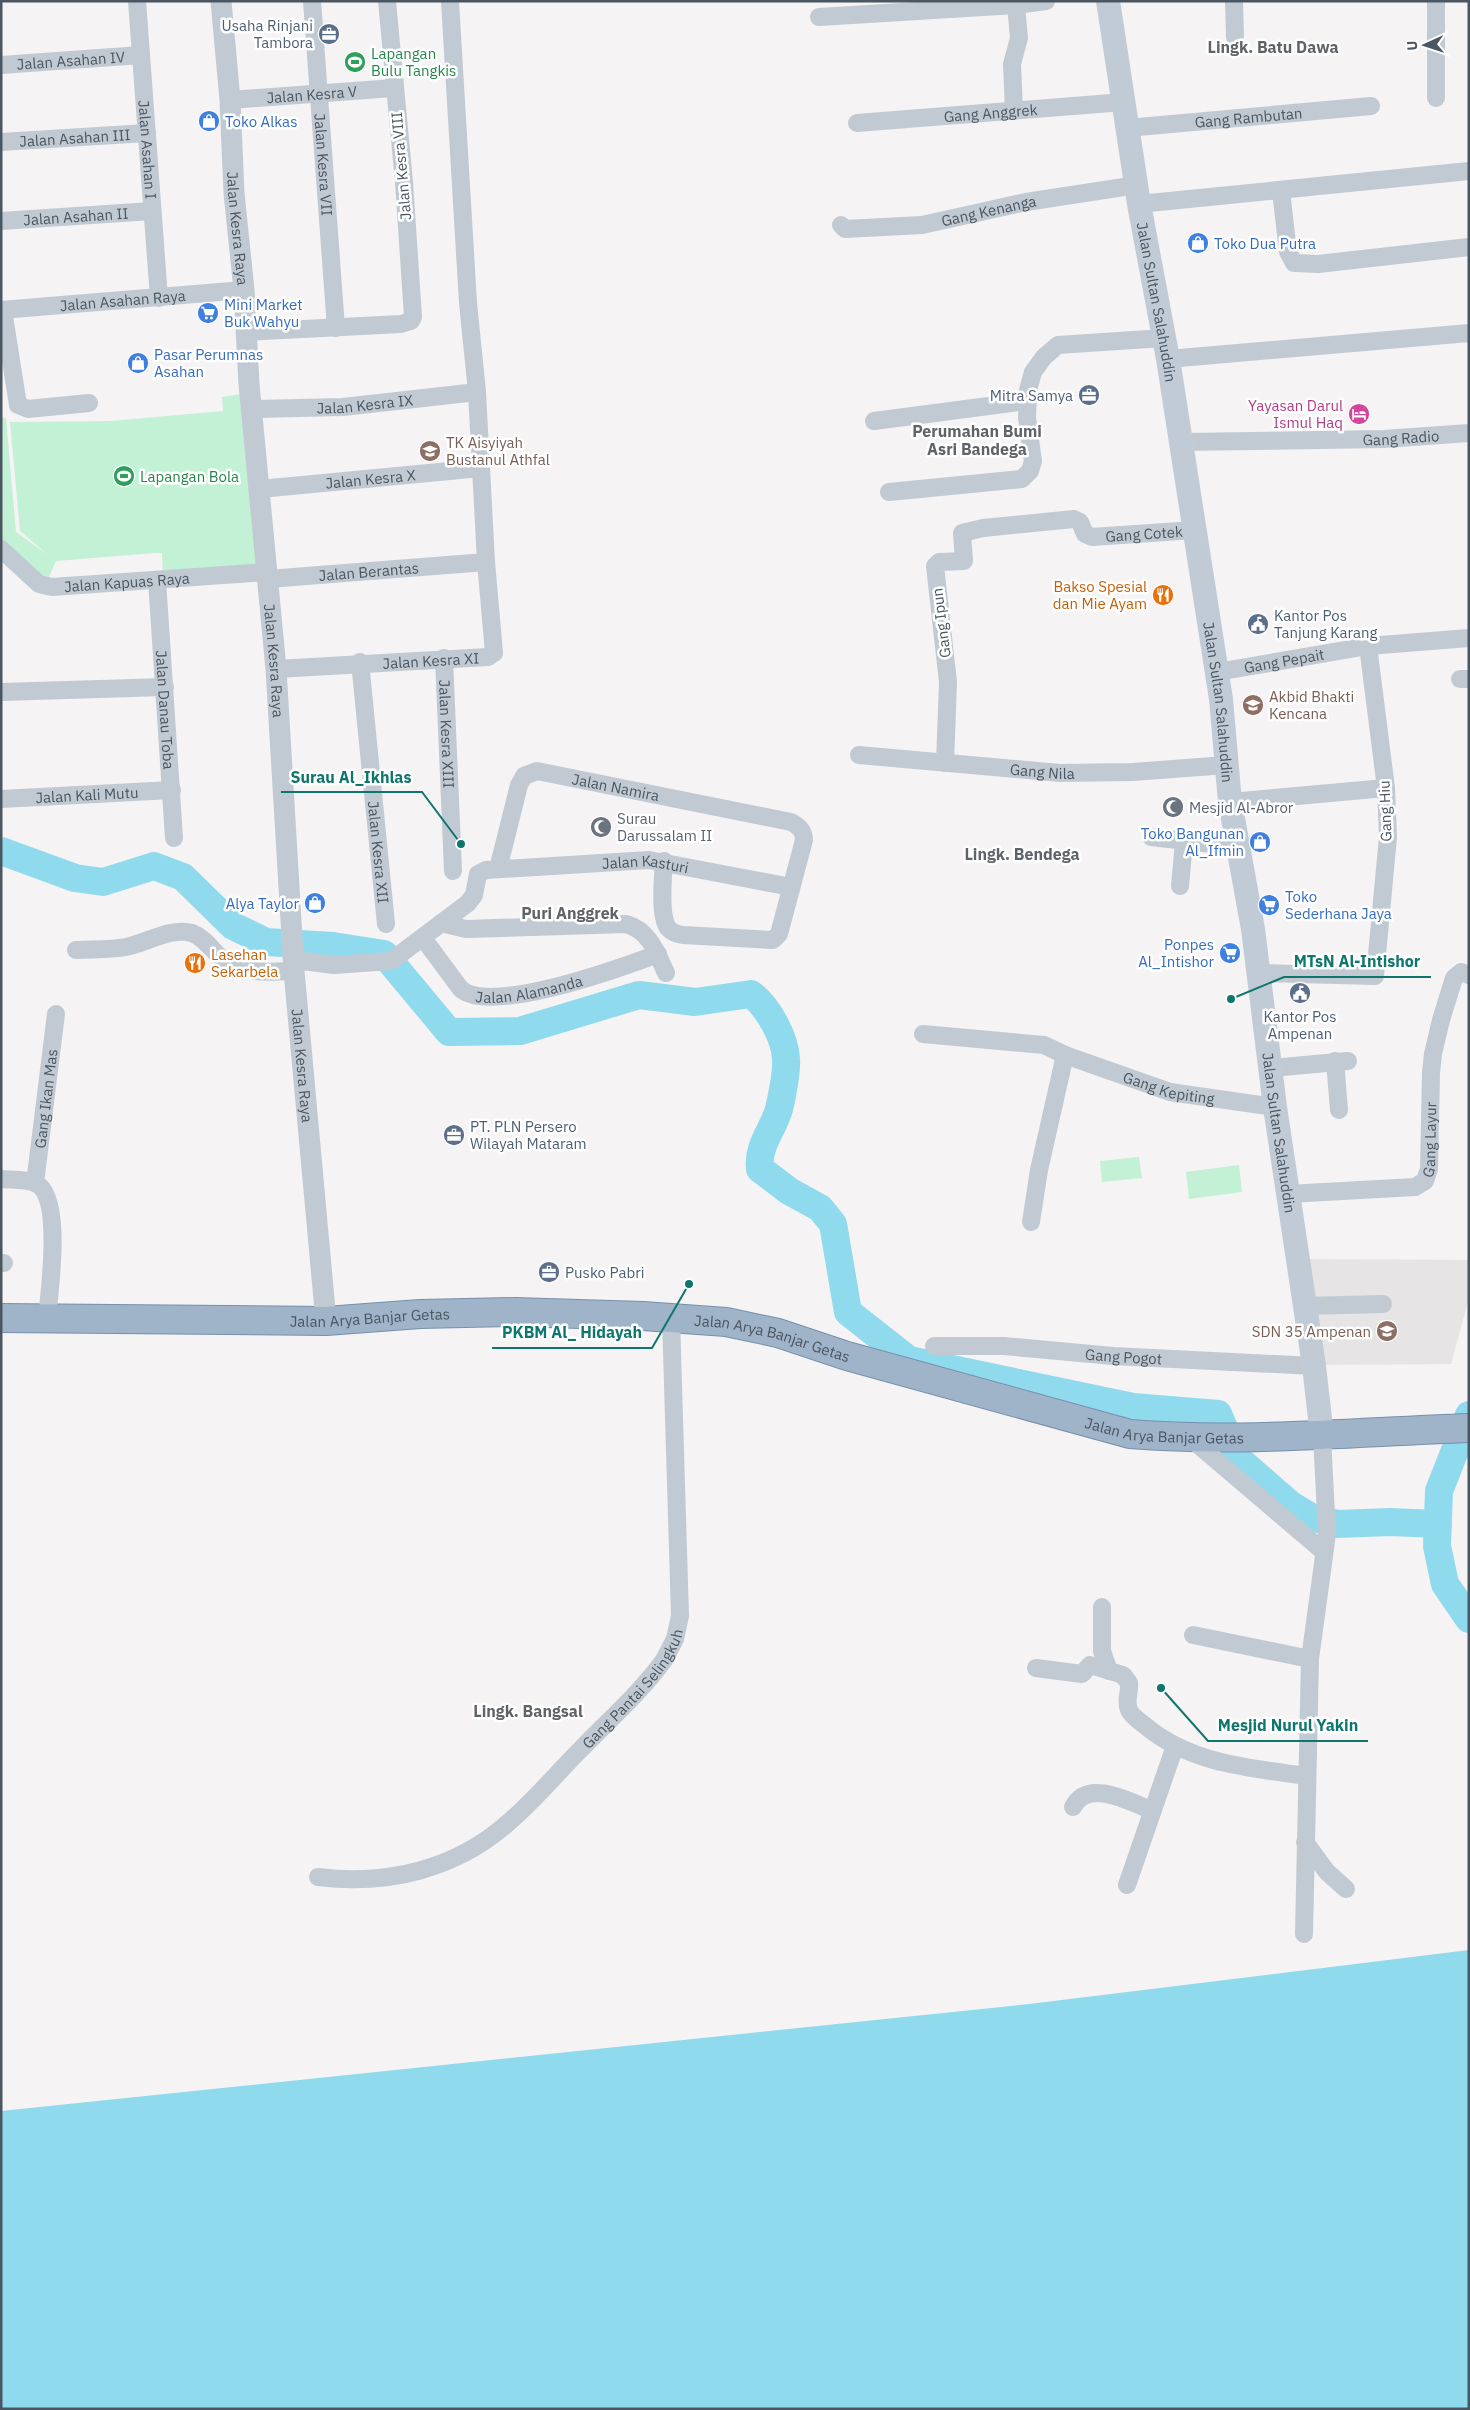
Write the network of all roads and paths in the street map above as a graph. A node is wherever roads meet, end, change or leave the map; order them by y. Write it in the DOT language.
graph roads {
  1 [pos="137,1"];
  2 [pos="221,1"];
  3 [pos="312,1"];
  4 [pos="387,1"];
  5 [pos="450,1"];
  6 [pos="1046,1"];
  7 [pos="1108,1"];
  8 [pos="1234,1"];
  9 [pos="1436,1"];
  10 [pos="1016,5"];
  11 [pos="819,17"];
  12 [pos="1235,37"];
  13 [pos="141,55"];
  14 [pos="1,65"];
  15 [pos="394,88"];
  16 [pos="320,94"];
  17 [pos="1436,98"];
  18 [pos="230,100"];
  19 [pos="1124,102"];
  20 [pos="1371,106"];
  21 [pos="1014,111"];
  22 [pos="857,123"];
  23 [pos="1127,128"];
  24 [pos="147,133"];
  25 [pos="1,142"];
  26 [pos="1469,170"];
  27 [pos="1281,191"];
  28 [pos="1138,195"];
  29 [pos="152,211"];
  30 [pos="1,221"];
  31 [pos="841,225"];
  32 [pos="1469,247"];
  33 [pos="244,290"];
  34 [pos="159,298"];
  35 [pos="2,310"];
  36 [pos="336,328"];
  37 [pos="246,332"];
  38 [pos="1469,333"];
  39 [pos="1166,348"];
  40 [pos="477,392"];
  41 [pos="1026,401"];
  42 [pos="89,403"];
  43 [pos="251,409"];
  44 [pos="874,422"];
  45 [pos="1469,433"];
  46 [pos="1182,442"];
  47 [pos="481,468"];
  48 [pos="260,489"];
  49 [pos="889,492"];
  50 [pos="983,528"];
  51 [pos="1195,530"];
  52 [pos="1,549"];
  53 [pos="478,562"];
  54 [pos="267,576"];
  55 [pos="157,580"];
  56 [pos="1469,638"];
  57 [pos="1368,646"];
  58 [pos="444,658"];
  59 [pos="360,662"];
  60 [pos="276,669"];
  61 [pos="1217,672"];
  62 [pos="166,687"];
  63 [pos="1,692"];
  64 [pos="858,755"];
  65 [pos="945,763"];
  66 [pos="1226,765"];
  67 [pos="1386,788"];
  68 [pos="172,790"];
  69 [pos="1,799"];
  70 [pos="1230,802"];
  71 [pos="174,838"];
  72 [pos="1151,838"];
  73 [pos="1184,842"];
  74 [pos="1239,847"];
  75 [pos="664,861"];
  76 [pos="498,869"];
  77 [pos="453,871"];
  78 [pos="1180,886"];
  79 [pos="791,887"];
  80 [pos="441,923"];
  81 [pos="386,924"];
  82 [pos="423,938"];
  83 [pos="76,950"];
  84 [pos="658,954"];
  85 [pos="294,960"];
  86 [pos="666,973"];
  87 [pos="1258,973"];
  88 [pos="1469,975"];
  89 [pos="56,1014"];
  90 [pos="923,1034"];
  91 [pos="1065,1055"];
  92 [pos="1272,1068"];
  93 [pos="1276,1107"];
  94 [pos="1338,1110"];
  95 [pos="1,1179"];
  96 [pos="35,1183"];
  97 [pos="1288,1194"];
  98 [pos="1031,1222"];
  99 [pos="1383,1304"];
  100 [pos="1304,1306"];
  101 [pos="1,1318"];
  102 [pos="671,1318"];
  103 [pos="47,1319"];
  104 [pos="326,1321"];
  105 [pos="934,1346"];
  106 [pos="1314,1366"];
  107 [pos="1469,1428"];
  108 [pos="1322,1436"];
  109 [pos="1200,1437"];
  110 [pos="1324,1552"];
  111 [pos="1102,1607"];
  112 [pos="1193,1636"];
  113 [pos="1310,1659"];
  114 [pos="1036,1668"];
  115 [pos="1109,1671"];
  116 [pos="1175,1746"];
  117 [pos="1306,1776"];
  118 [pos="1073,1807"];
  119 [pos="1151,1810"];
  120 [pos="1305,1842"];
  121 [pos="318,1877"];
  122 [pos="1126,1885"];
  123 [pos="1346,1889"];
  124 [pos="1304,1934"];
  1 -- 13 [label="street, Jalan Asahan I"];
  2 -- 18 [label="street, Jalan Kesra Raya"];
  3 -- 16 [label="street, Jalan Kesra VII"];
  4 -- 15 [label="street, Jalan Kesra VIII"];
  5 -- 40 [label="street"];
  6 -- 10 [label="street"];
  7 -- 19 [label="main road, Jalan Sultan Salahuddin"];
  8 -- 12 [label="street"];
  9 -- 17 [label="street"];
  10 -- 11 [label="street"];
  10 -- 21 [label="street"];
  13 -- 14 [label="street, Jalan Asahan IV"];
  13 -- 24 [label="street, Jalan Asahan I"];
  15 -- 16 [label="street, Jalan Kesra V"];
  15 -- 36 [label="street, Jalan Kesra VIII"];
  16 -- 18 [label="street, Jalan Kesra V"];
  16 -- 36 [label="street, Jalan Kesra VII"];
  18 -- 33 [label="street, Jalan Kesra Raya"];
  19 -- 21 [label="street, Gang Anggrek"];
  19 -- 23 [label="main road, Jalan Sultan Salahuddin"];
  20 -- 23 [label="street, Gang Rambutan"];
  21 -- 22 [label="street, Gang Anggrek"];
  23 -- 28 [label="main road, Jalan Sultan Salahuddin"];
  24 -- 25 [label="street, Jalan Asahan III"];
  24 -- 29 [label="street, Jalan Asahan I"];
  26 -- 27 [label="street, Gang Kenanga"];
  27 -- 28 [label="street, Gang Kenanga"];
  27 -- 32 [label="street"];
  28 -- 31 [label="street, Gang Kenanga"];
  28 -- 39 [label="main road, Jalan Sultan Salahuddin"];
  29 -- 30 [label="street, Jalan Asahan II"];
  29 -- 34 [label="street, Jalan Asahan I"];
  33 -- 34 [label="street, Jalan Asahan Raya"];
  33 -- 37 [label="street, Jalan Kesra Raya"];
  34 -- 35 [label="street, Jalan Asahan Raya"];
  35 -- 42 [label="street"];
  36 -- 37 [label="street"];
  37 -- 43 [label="street, Jalan Kesra Raya"];
  38 -- 39 [label="street"];
  39 -- 41 [label="street"];
  39 -- 46 [label="main road, Jalan Sultan Salahuddin"];
  40 -- 43 [label="street, Jalan Kesra IX"];
  40 -- 47 [label="street"];
  41 -- 44 [label="street"];
  41 -- 49 [label="street"];
  43 -- 48 [label="street, Jalan Kesra Raya"];
  45 -- 46 [label="street, Gang Radio"];
  46 -- 51 [label="main road, Jalan Sultan Salahuddin"];
  47 -- 48 [label="street, Jalan Kesra X"];
  47 -- 53 [label="street"];
  48 -- 54 [label="street, Jalan Kesra Raya"];
  50 -- 51 [label="street, Gang Cotek"];
  50 -- 65 [label="street, Gang Ipun"];
  51 -- 61 [label="main road, Jalan Sultan Salahuddin"];
  52 -- 55 [label="street, Jalan Kapuas Raya"];
  53 -- 54 [label="street, Jalan Berantas"];
  53 -- 58 [label="street, Jalan Kesra XI"];
  54 -- 55 [label="street, Jalan Kapuas Raya"];
  54 -- 60 [label="street, Jalan Kesra Raya"];
  55 -- 62 [label="street, Jalan Danau Toba"];
  56 -- 57 [label="street, Gang Pepait"];
  57 -- 61 [label="street, Gang Pepait"];
  57 -- 67 [label="street, Gang Hiu"];
  58 -- 59 [label="street, Jalan Kesra XI"];
  58 -- 77 [label="street, Jalan Kesra XIII"];
  59 -- 60 [label="street, Jalan Kesra XI"];
  59 -- 81 [label="street, Jalan Kesra XII"];
  60 -- 85 [label="street, Jalan Kesra Raya"];
  61 -- 66 [label="main road, Jalan Sultan Salahuddin"];
  62 -- 63 [label="street"];
  62 -- 68 [label="street, Jalan Danau Toba"];
  64 -- 65 [label="street, Gang Nila"];
  65 -- 66 [label="street, Gang Nila"];
  66 -- 70 [label="main road, Jalan Sultan Salahuddin"];
  67 -- 70 [label="street"];
  67 -- 87 [label="street, Gang Hiu"];
  68 -- 69 [label="street, Jalan Kali Mutu"];
  68 -- 71 [label="street, Jalan Danau Toba"];
  70 -- 74 [label="main road, Jalan Sultan Salahuddin"];
  72 -- 73 [label="street"];
  73 -- 74 [label="street"];
  73 -- 78 [label="street"];
  74 -- 87 [label="main road, Jalan Sultan Salahuddin"];
  75 -- 76 [label="street, Jalan Kasturi"];
  75 -- 79 [label="street, Jalan Kasturi"];
  75 -- 79 [label="street"];
  76 -- 79 [label="street, Jalan Namira"];
  76 -- 80 [label="street"];
  80 -- 82 [label="street"];
  80 -- 84 [label="street"];
  82 -- 84 [label="street, Jalan Alamanda"];
  82 -- 85 [label="street"];
  83 -- 85 [label="street"];
  84 -- 86 [label="street"];
  85 -- 104 [label="street, Jalan Kesra Raya"];
  87 -- 92 [label="main road, Jalan Sultan Salahuddin"];
  88 -- 97 [label="street, Gang Layur"];
  89 -- 96 [label="street, Gang Ikan Mas"];
  90 -- 91 [label="street, Gang Kepiting"];
  91 -- 93 [label="street, Gang Kepiting"];
  91 -- 98 [label="street"];
  92 -- 93 [label="main road, Jalan Sultan Salahuddin"];
  92 -- 94 [label="street"];
  93 -- 97 [label="main road, Jalan Sultan Salahuddin"];
  95 -- 96 [label="street"];
  96 -- 103 [label="street"];
  97 -- 100 [label="main road, Jalan Sultan Salahuddin"];
  99 -- 100 [label="street"];
  100 -- 106 [label="main road, Jalan Sultan Salahuddin"];
  101 -- 103 [label="highway, Jalan Arya Banjar Getas"];
  102 -- 104 [label="highway, Jalan Arya Banjar Getas"];
  102 -- 109 [label="highway, Jalan Arya Banjar Getas"];
  102 -- 121 [label="street, Gang Pantai Selingkuh"];
  103 -- 104 [label="highway, Jalan Arya Banjar Getas"];
  105 -- 106 [label="street, Gang Pogot"];
  106 -- 108 [label="main road, Jalan Sultan Salahuddin"];
  107 -- 108 [label="highway, Jalan Arya Banjar Getas"];
  108 -- 109 [label="highway, Jalan Arya Banjar Getas"];
  108 -- 110 [label="street"];
  109 -- 110 [label="street"];
  110 -- 113 [label="street"];
  111 -- 115 [label="street"];
  112 -- 113 [label="street"];
  113 -- 117 [label="street"];
  114 -- 115 [label="street"];
  115 -- 116 [label="street"];
  116 -- 117 [label="street"];
  116 -- 119 [label="street"];
  117 -- 120 [label="street"];
  118 -- 119 [label="street"];
  119 -- 122 [label="street"];
  120 -- 123 [label="street"];
  120 -- 124 [label="street"];
}
